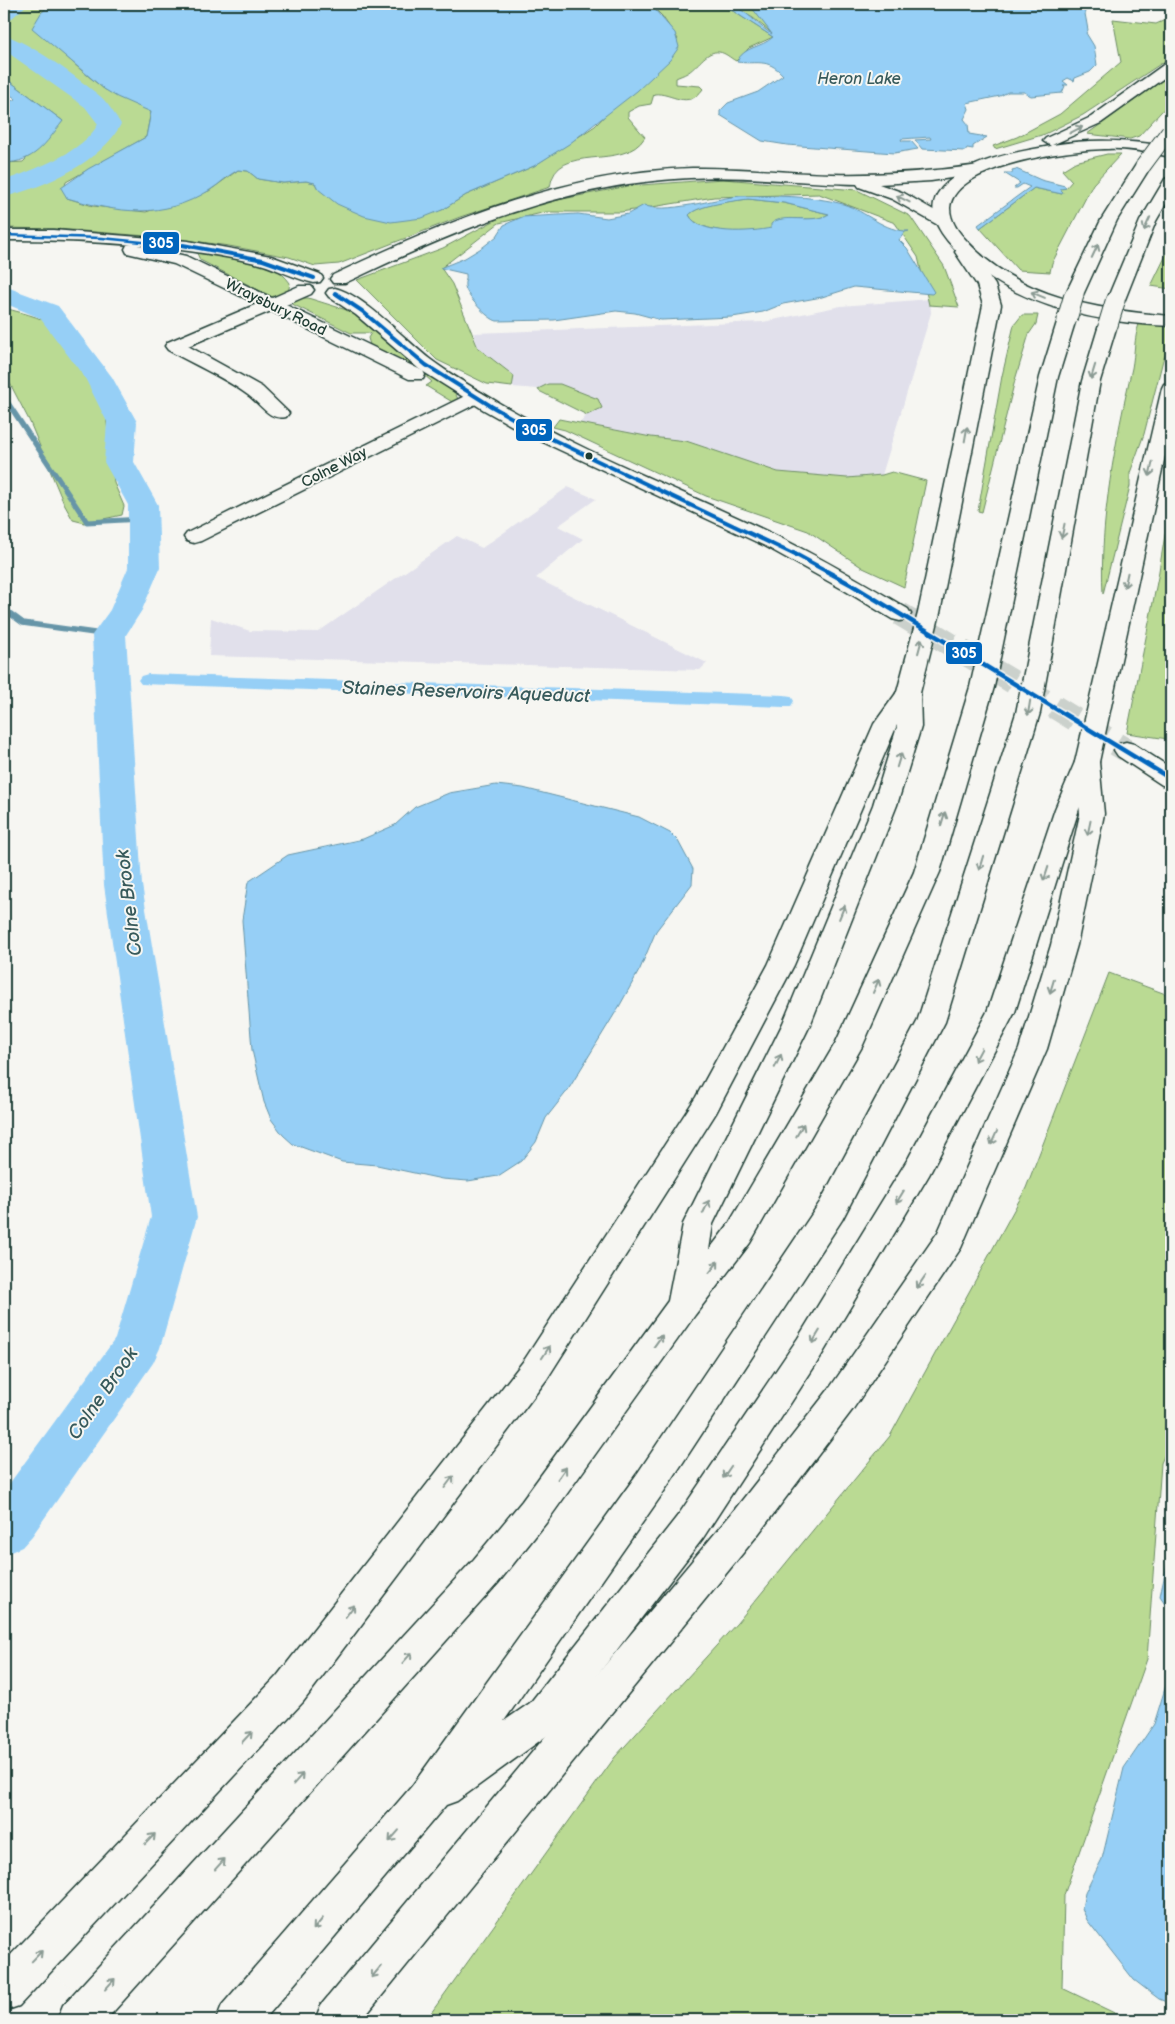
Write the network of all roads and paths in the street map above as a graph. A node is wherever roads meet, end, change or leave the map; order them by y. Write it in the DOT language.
graph roads {
  1 [pos="1171,66"];
  2 [pos="1170,130"];
  3 [pos="1171,152"];
  4 [pos="1016,158"];
  5 [pos="979,170"];
  6 [pos="852,179"];
  7 [pos="1171,182"];
  8 [pos="945,224"];
  9 [pos="4,235"];
  10 [pos="133,249"];
  11 [pos="964,252"];
  12 [pos="310,284"];
  13 [pos="337,286"];
  14 [pos="270,304"];
  15 [pos="1171,321"];
  16 [pos="416,375"];
  17 [pos="1171,388"];
  18 [pos="475,397"];
  19 [pos="279,413"];
  20 [pos="194,537"];
  21 [pos="900,614"];
  22 [pos="908,693"];
  23 [pos="1126,750"];
  24 [pos="1087,762"];
  25 [pos="1171,779"];
  26 [pos="684,1306"];
  27 [pos="426,1800"];
  28 [pos="4,1991"];
  29 [pos="78,2020"];
  30 [pos="237,2020"];
  31 [pos="336,2020"];
  4 -- 1 [label="main road, one-way"];
  26 -- 2 [label="main road, one-way, bridge"];
  3 -- 4 [label="main road"];
  4 -- 5 [label="main road"];
  5 -- 6 [label="main road"];
  5 -- 8 [label="main road"];
  8 -- 6 [label="main road, one-way"];
  6 -- 13 [label="main road"];
  7 -- 27 [label="main road, one-way"];
  8 -- 11 [label="main road"];
  9 -- 12 [label="main road, Wraysbury Road"];
  10 -- 14 [label="main road, Wraysbury Road"];
  15 -- 11 [label="main road, one-way"];
  22 -- 11 [label="main road, one-way"];
  12 -- 13 [label="main road, Wraysbury Road"];
  12 -- 14 [label="main road"];
  13 -- 18 [label="main road"];
  14 -- 16 [label="main road, Wraysbury Road"];
  14 -- 19 [label="main road"];
  17 -- 24 [label="main road, one-way"];
  18 -- 20 [label="main road, Colne Way"];
  18 -- 21 [label="main road"];
  26 -- 22 [label="main road, one-way"];
  28 -- 22 [label="main road, one-way"];
  23 -- 25 [label="main road"];
  24 -- 27 [label="main road, one-way"];
  24 -- 31 [label="main road, one-way"];
  29 -- 26 [label="main road, one-way"];
  27 -- 30 [label="main road, one-way"];
}
